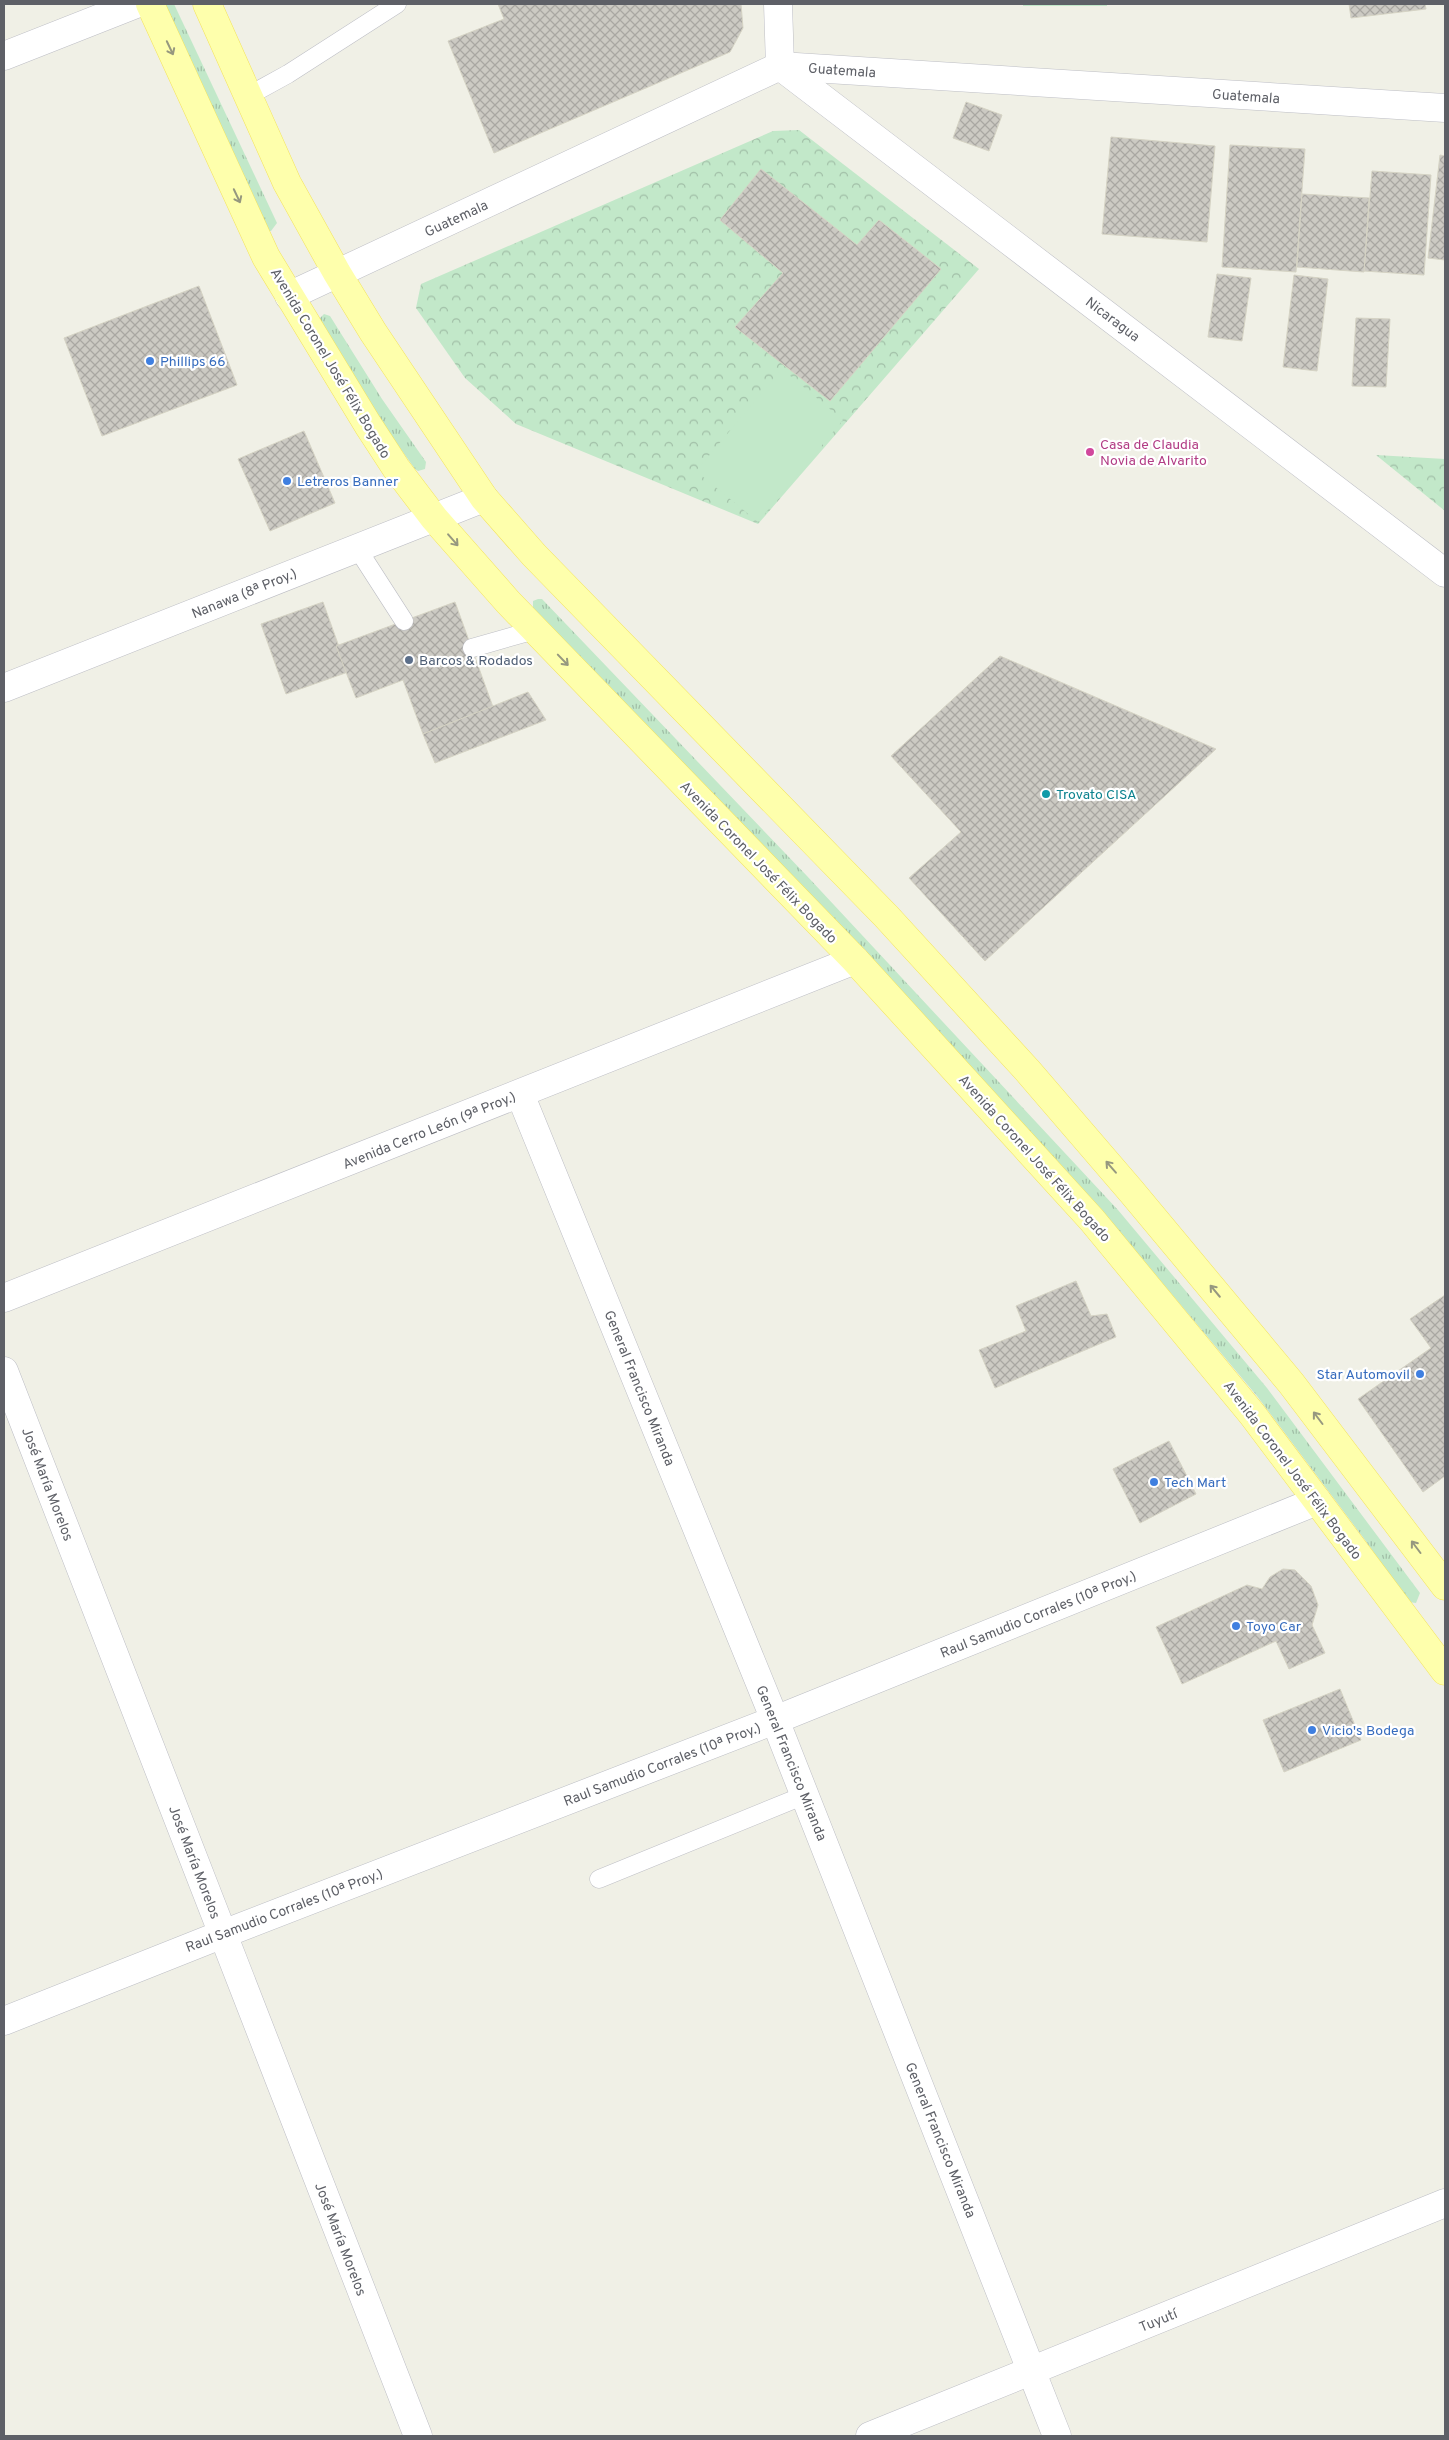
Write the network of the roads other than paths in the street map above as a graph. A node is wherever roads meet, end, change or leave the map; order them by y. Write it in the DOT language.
graph roads {
  1 [pos="136,4"];
  2 [pos="150,4"];
  3 [pos="206,4"];
  4 [pos="397,4"];
  5 [pos="778,4"];
  6 [pos="4,56"];
  7 [pos="780,66"];
  8 [pos="248,96"];
  9 [pos="1445,108"];
  10 [pos="337,273"];
  11 [pos="289,296"];
  12 [pos="484,498"];
  13 [pos="434,518"];
  14 [pos="357,548"];
  15 [pos="1445,572"];
  16 [pos="404,621"];
  17 [pos="535,630"];
  18 [pos="472,648"];
  19 [pos="4,688"];
  20 [pos="854,960"];
  21 [pos="520,1094"];
  22 [pos="4,1298"];
  23 [pos="4,1371"];
  24 [pos="1318,1501"];
  25 [pos="1445,1586"];
  26 [pos="1443,1665"];
  27 [pos="775,1720"];
  28 [pos="805,1795"];
  29 [pos="599,1879"];
  30 [pos="223,1934"];
  31 [pos="4,2021"];
  32 [pos="1445,2203"];
  33 [pos="1032,2371"];
  34 [pos="418,2436"];
  35 [pos="870,2436"];
  36 [pos="1057,2436"];
  1 -- 6 [label="street"];
  2 -- 11 [label="main road, Avenida Coronel José Félix Bogado, one-way"];
  3 -- 8 [label="main road"];
  4 -- 8 [label="lane"];
  5 -- 7 [label="street"];
  7 -- 9 [label="street, Guatemala"];
  7 -- 10 [label="street, Guatemala"];
  7 -- 15 [label="street, Nicaragua"];
  8 -- 10 [label="main road"];
  10 -- 11 [label="street, Guatemala"];
  10 -- 12 [label="main road"];
  11 -- 13 [label="main road, Avenida Coronel José Félix Bogado"];
  12 -- 13 [label="street, Nanawa (8ª Proy.)"];
  25 -- 12 [label="main road, one-way"];
  13 -- 14 [label="street, Nanawa (8ª Proy.)"];
  13 -- 17 [label="main road, Avenida Coronel José Félix Bogado, one-way"];
  14 -- 16 [label="lane"];
  14 -- 19 [label="street, Nanawa (8ª Proy.)"];
  17 -- 18 [label="lane"];
  17 -- 20 [label="main road, Avenida Coronel José Félix Bogado, one-way"];
  20 -- 21 [label="street, Avenida Cerro León (9ª Proy.)"];
  20 -- 24 [label="main road, Avenida Coronel José Félix Bogado"];
  21 -- 22 [label="street, Avenida Cerro León (9ª Proy.)"];
  21 -- 27 [label="street, General Francisco Miranda"];
  23 -- 30 [label="street, José María Morelos"];
  24 -- 26 [label="main road, Avenida Coronel José Félix Bogado"];
  24 -- 27 [label="street, Raul Samudio Corrales (10ª Proy.)"];
  27 -- 28 [label="street, General Francisco Miranda"];
  27 -- 30 [label="street, Raul Samudio Corrales (10ª Proy.)"];
  28 -- 29 [label="lane"];
  28 -- 33 [label="street, General Francisco Miranda"];
  30 -- 31 [label="street, Raul Samudio Corrales (10ª Proy.)"];
  30 -- 34 [label="street, José María Morelos"];
  32 -- 33 [label="street, Tuyutí"];
  33 -- 35 [label="street, Tuyutí"];
  33 -- 36 [label="street, General Francisco Miranda"];
}
